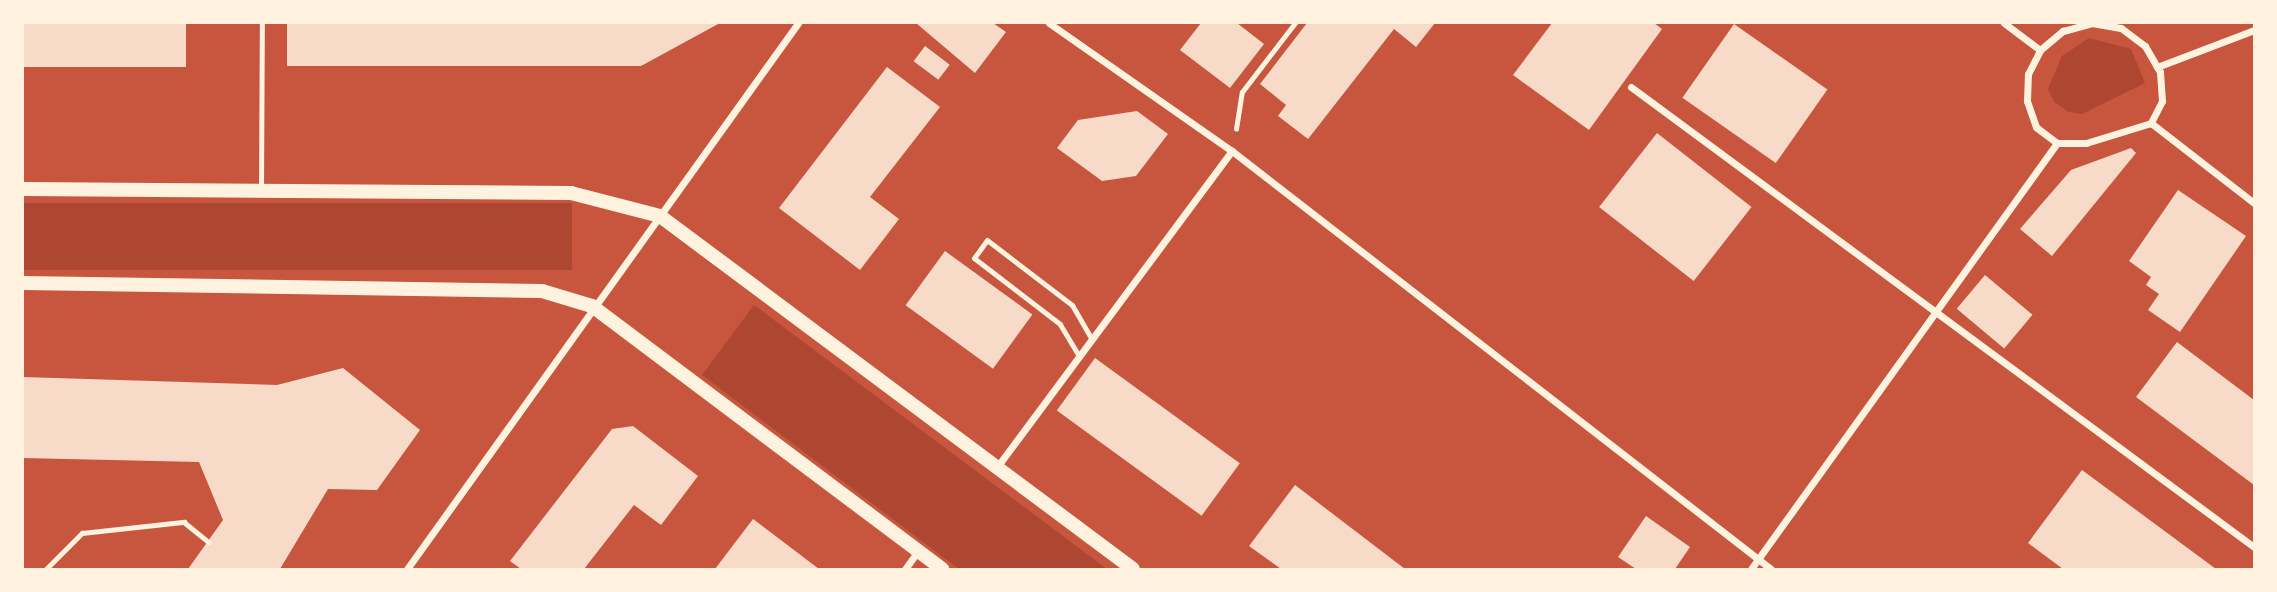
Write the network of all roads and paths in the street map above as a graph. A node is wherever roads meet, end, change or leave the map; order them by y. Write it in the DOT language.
graph roads {
  1 [pos="262,23"];
  2 [pos="798,23"];
  3 [pos="1049,23"];
  4 [pos="1296,23"];
  5 [pos="2004,23"];
  6 [pos="2254,30"];
  7 [pos="2040,50"];
  8 [pos="2157,67"];
  9 [pos="1631,87"];
  10 [pos="2151,123"];
  11 [pos="2057,143"];
  12 [pos="1232,151"];
  13 [pos="23,189"];
  14 [pos="261,192"];
  15 [pos="2254,203"];
  16 [pos="660,216"];
  17 [pos="23,283"];
  18 [pos="592,306"];
  19 [pos="1938,312"];
  20 [pos="1092,339"];
  21 [pos="1079,356"];
  22 [pos="997,467"];
  23 [pos="209,542"];
  24 [pos="2254,547"];
  25 [pos="918,551"];
  26 [pos="1758,559"];
  27 [pos="46,569"];
  28 [pos="407,569"];
  29 [pos="905,569"];
  30 [pos="942,569"];
  31 [pos="1133,569"];
  32 [pos="1751,569"];
  33 [pos="1771,569"];
  1 -- 14 [label="lane"];
  2 -- 16 [label="street"];
  3 -- 12 [label="street"];
  4 -- 12 [label="path"];
  5 -- 7 [label="street"];
  6 -- 8 [label="street"];
  7 -- 8 [label="street"];
  7 -- 11 [label="street"];
  8 -- 10 [label="street"];
  9 -- 19 [label="street"];
  10 -- 11 [label="street"];
  10 -- 15 [label="street"];
  11 -- 19 [label="street"];
  12 -- 20 [label="street"];
  12 -- 26 [label="street"];
  13 -- 14 [label="main road"];
  14 -- 16 [label="main road"];
  16 -- 18 [label="street"];
  16 -- 22 [label="main road"];
  17 -- 18 [label="main road"];
  18 -- 25 [label="main road"];
  18 -- 28 [label="street"];
  19 -- 24 [label="street"];
  19 -- 26 [label="street"];
  20 -- 21 [label="street"];
  20 -- 21 [label="lane"];
  21 -- 22 [label="street"];
  22 -- 31 [label="main road"];
  23 -- 27 [label="path"];
  25 -- 29 [label="street"];
  25 -- 30 [label="main road"];
  26 -- 32 [label="street"];
  26 -- 33 [label="street"];
}
